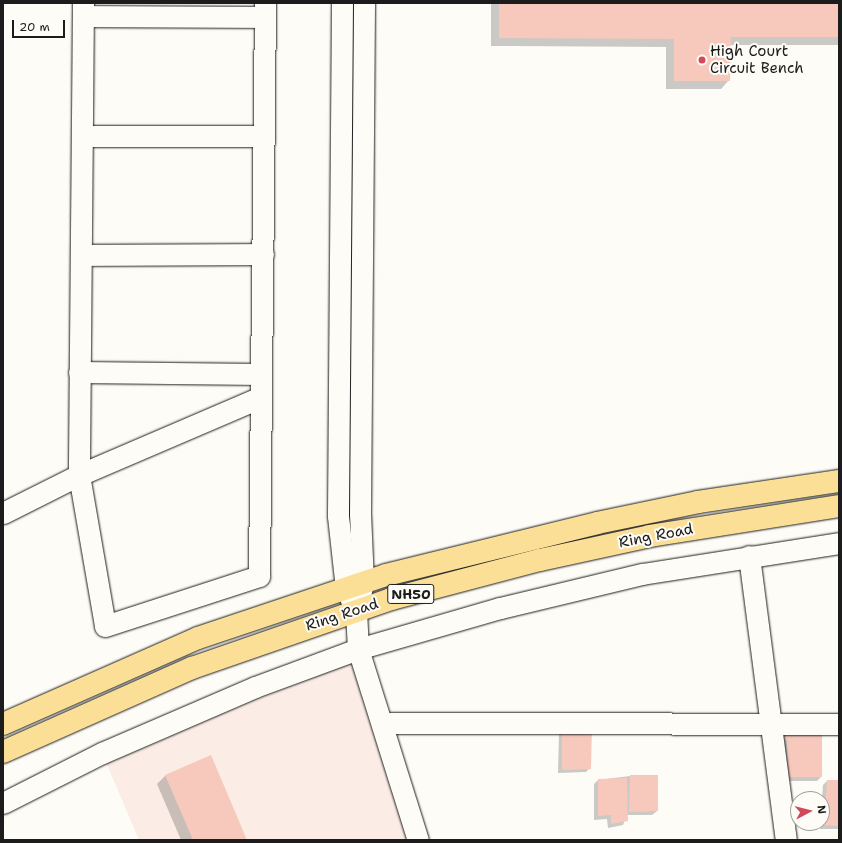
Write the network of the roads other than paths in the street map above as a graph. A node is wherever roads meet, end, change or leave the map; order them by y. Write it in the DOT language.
graph roads {
  1 [pos="342,3"];
  2 [pos="364,3"];
  3 [pos="83,10"];
  4 [pos="265,10"];
  5 [pos="82,136"];
  6 [pos="264,136"];
  7 [pos="263,254"];
  8 [pos="81,255"];
  9 [pos="79,372"];
  10 [pos="262,374"];
  11 [pos="261,397"];
  12 [pos="79,475"];
  13 [pos="839,481"];
  14 [pos="839,506"];
  15 [pos="3,513"];
  16 [pos="839,543"];
  17 [pos="749,556"];
  18 [pos="355,585"];
  19 [pos="356,611"];
  20 [pos="358,649"];
  21 [pos="772,722"];
  22 [pos="382,723"];
  23 [pos="3,724"];
  24 [pos="839,724"];
  25 [pos="3,752"];
  26 [pos="3,803"];
  27 [pos="418,840"];
  28 [pos="786,840"];
  1 -- 18 [label="street"];
  2 -- 18 [label="street"];
  3 -- 4 [label="street"];
  3 -- 5 [label="street"];
  4 -- 6 [label="street"];
  5 -- 6 [label="street"];
  5 -- 8 [label="street"];
  6 -- 7 [label="street"];
  7 -- 8 [label="street"];
  7 -- 10 [label="street"];
  8 -- 9 [label="street"];
  9 -- 10 [label="street"];
  9 -- 12 [label="street"];
  10 -- 11 [label="street"];
  11 -- 12 [label="street"];
  11 -- 12 [label="street"];
  12 -- 15 [label="street"];
  13 -- 18 [label="highway, Ring Road / NH50"];
  14 -- 19 [label="highway, Ring Road / NH50"];
  16 -- 17 [label="street"];
  17 -- 20 [label="street"];
  17 -- 21 [label="street"];
  18 -- 19 [label="street"];
  18 -- 23 [label="highway, Ring Road / NH50"];
  19 -- 20 [label="street"];
  19 -- 25 [label="highway, Ring Road / NH50"];
  20 -- 22 [label="street"];
  20 -- 26 [label="street"];
  21 -- 22 [label="street"];
  21 -- 24 [label="street"];
  21 -- 28 [label="street"];
  22 -- 27 [label="street"];
}
